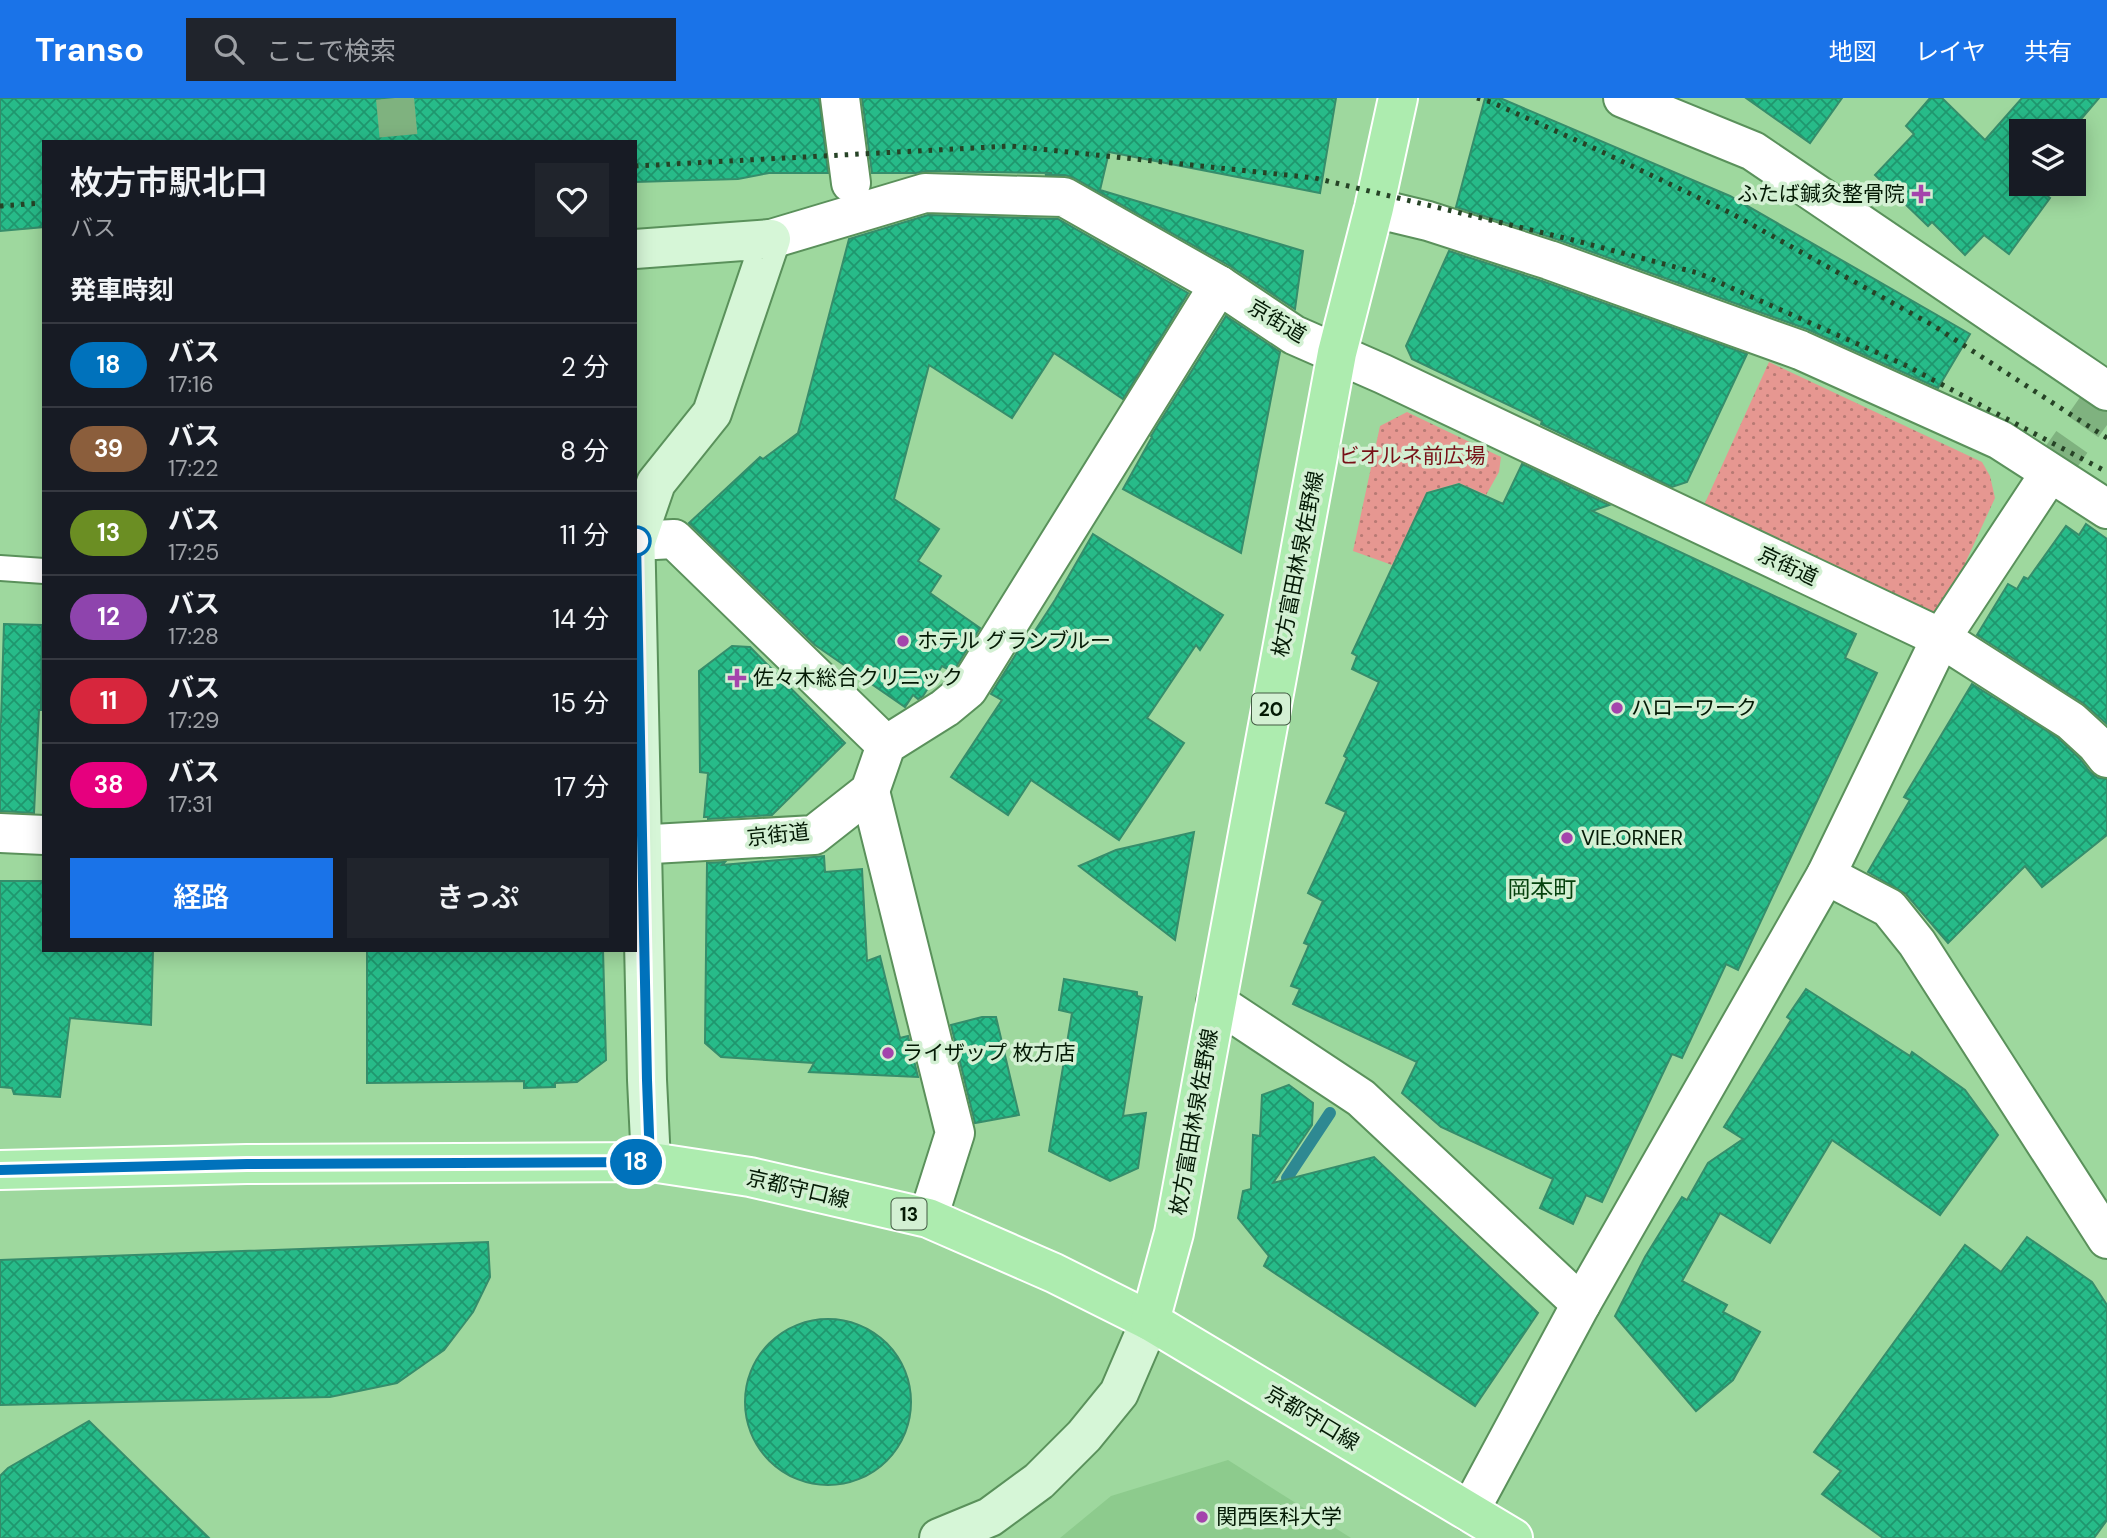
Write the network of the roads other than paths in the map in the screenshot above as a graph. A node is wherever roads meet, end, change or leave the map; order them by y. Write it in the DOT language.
graph roads {
  1 [pos="840,98"];
  2 [pos="1398,98"];
  3 [pos="1623,98"];
  4 [pos="851,183"];
  5 [pos="1374,208"];
  6 [pos="771,239"];
  7 [pos="637,249"];
  8 [pos="1219,285"];
  9 [pos="1337,353"];
  10 [pos="2107,391"];
  11 [pos="2050,473"];
  12 [pos="2107,509"];
  13 [pos="637,533"];
  14 [pos="637,538"];
  15 [pos="0,568"];
  16 [pos="42,571"];
  17 [pos="1941,638"];
  18 [pos="637,692"];
  19 [pos="886,745"];
  20 [pos="2107,758"];
  21 [pos="870,791"];
  22 [pos="0,833"];
  23 [pos="42,835"];
  24 [pos="639,845"];
  25 [pos="1826,875"];
  26 [pos="1216,1002"];
  27 [pos="650,1162"];
  28 [pos="0,1170"];
  29 [pos="928,1217"];
  30 [pos="2107,1239"];
  31 [pos="1581,1304"];
  32 [pos="1150,1321"];
  33 [pos="1469,1512"];
  34 [pos="939,1538"];
  35 [pos="1513,1538"];
  1 -- 4 [label="street"];
  2 -- 5 [label="main road, 枚方富田林泉佐野線 / 20"];
  3 -- 10 [label="street"];
  5 -- 9 [label="main road, 枚方富田林泉佐野線 / 20"];
  5 -- 11 [label="street"];
  6 -- 7 [label="street"];
  6 -- 8 [label="street, 京街道"];
  6 -- 13 [label="street"];
  8 -- 9 [label="street, 京街道"];
  8 -- 19 [label="street"];
  9 -- 17 [label="street, 京街道"];
  9 -- 26 [label="main road, 枚方富田林泉佐野線 / 20"];
  11 -- 12 [label="street"];
  11 -- 17 [label="street"];
  14 -- 19 [label="street"];
  15 -- 16 [label="lane"];
  17 -- 20 [label="street, 京街道"];
  17 -- 25 [label="street"];
  18 -- 24 [label="street"];
  19 -- 21 [label="street"];
  21 -- 24 [label="street, 京街道"];
  21 -- 29 [label="street"];
  22 -- 23 [label="street"];
  24 -- 27 [label="street"];
  25 -- 30 [label="street"];
  25 -- 31 [label="street"];
  26 -- 31 [label="street"];
  26 -- 32 [label="main road, 枚方富田林泉佐野線 / 20"];
  27 -- 28 [label="main road, 京都守口線 / 13"];
  27 -- 29 [label="main road, 京都守口線 / 13"];
  29 -- 32 [label="main road, 京都守口線 / 13"];
  31 -- 33 [label="street"];
  32 -- 33 [label="main road, 京都守口線 / 13"];
  32 -- 34 [label="street"];
  33 -- 35 [label="main road, 京都守口線 / 13"];
}
